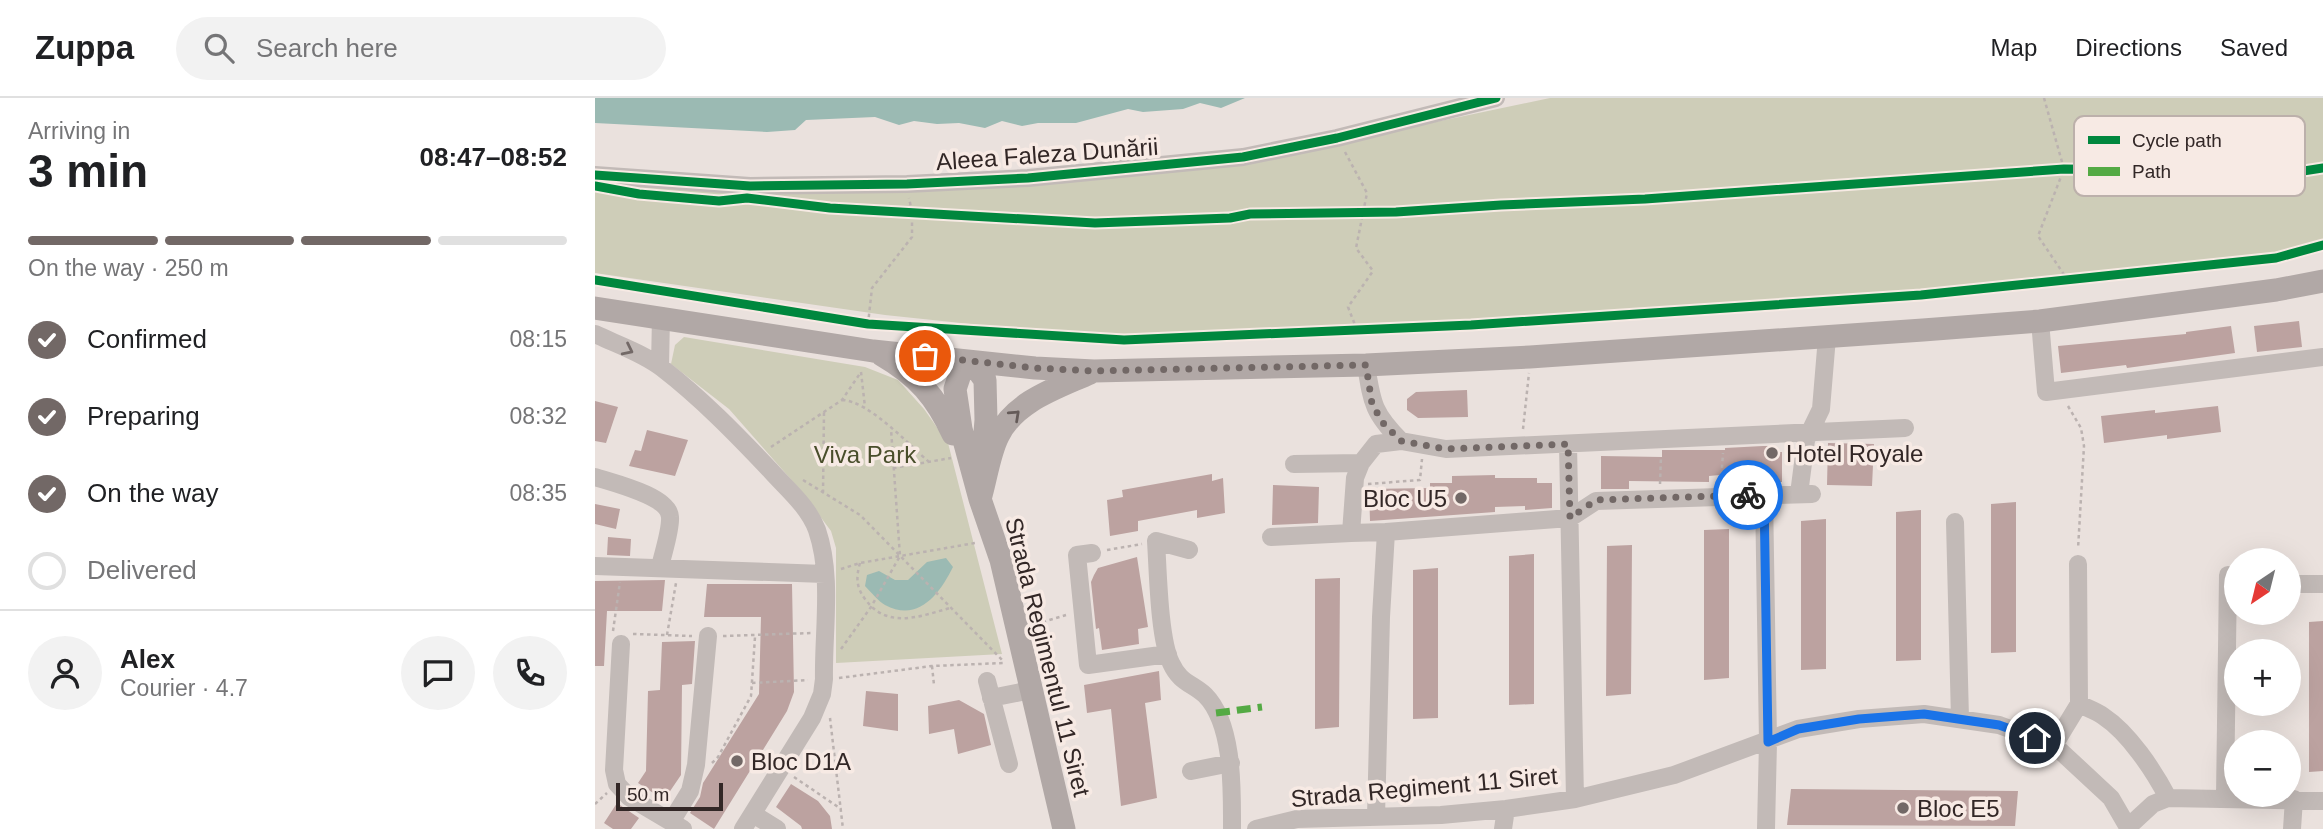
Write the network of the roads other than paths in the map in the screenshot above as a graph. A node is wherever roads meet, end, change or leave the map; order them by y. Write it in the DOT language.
graph roads {
  1 [pos="1496,98"];
  2 [pos="595,175"];
  3 [pos="2323,281"];
  4 [pos="595,308"];
  5 [pos="661,316"];
  6 [pos="2040,321"];
  7 [pos="595,334"];
  8 [pos="1827,337"];
  9 [pos="873,351"];
  10 [pos="2323,357"];
  11 [pos="972,362"];
  12 [pos="1366,365"];
  13 [pos="660,366"];
  14 [pos="1094,371"];
  15 [pos="1905,428"];
  16 [pos="1810,433"];
  17 [pos="1401,441"];
  18 [pos="1568,444"];
  19 [pos="1361,463"];
  20 [pos="1294,464"];
  21 [pos="595,477"];
  22 [pos="1764,494"];
  23 [pos="980,499"];
  24 [pos="1570,518"];
  25 [pos="1955,522"];
  26 [pos="1386,532"];
  27 [pos="1351,533"];
  28 [pos="1271,537"];
  29 [pos="1189,550"];
  30 [pos="1092,554"];
  31 [pos="2078,564"];
  32 [pos="595,566"];
  33 [pos="660,566"];
  34 [pos="825,574"];
  35 [pos="2301,584"];
  36 [pos="2323,584"];
  37 [pos="2227,625"];
  38 [pos="708,636"];
  39 [pos="622,639"];
  40 [pos="1168,654"];
  41 [pos="1031,690"];
  42 [pos="2079,704"];
  43 [pos="1959,719"];
  44 [pos="2226,730"];
  45 [pos="1768,742"];
  46 [pos="2054,745"];
  47 [pos="1009,764"];
  48 [pos="1231,764"];
  49 [pos="1191,771"];
  50 [pos="2224,797"];
  51 [pos="2168,798"];
  52 [pos="1575,799"];
  53 [pos="2301,799"];
  54 [pos="2323,801"];
  55 [pos="2294,807"];
  56 [pos="1506,809"];
  57 [pos="1376,817"];
  58 [pos="748,821"];
  59 [pos="677,825"];
  60 [pos="2129,828"];
  61 [pos="777,829"];
  62 [pos="1064,829"];
  63 [pos="1232,829"];
  64 [pos="1256,829"];
  65 [pos="1503,829"];
  66 [pos="1766,829"];
  67 [pos="2293,829"];
  1 -- 2 [label="street, Aleea Faleza Dunării"];
  3 -- 6 [label="main road"];
  4 -- 5 [label="main road"];
  5 -- 9 [label="main road"];
  5 -- 13 [label="street"];
  6 -- 8 [label="main road"];
  6 -- 10 [label="street"];
  7 -- 13 [label="street, one-way"];
  8 -- 12 [label="main road"];
  8 -- 16 [label="street"];
  9 -- 11 [label="main road"];
  9 -- 23 [label="main road"];
  11 -- 14 [label="main road"];
  11 -- 23 [label="main road"];
  12 -- 14 [label="main road"];
  12 -- 17 [label="street"];
  13 -- 34 [label="street"];
  23 -- 14 [label="main road, one-way"];
  15 -- 16 [label="street"];
  16 -- 18 [label="street"];
  16 -- 22 [label="street"];
  17 -- 18 [label="street"];
  17 -- 19 [label="street"];
  18 -- 24 [label="street"];
  19 -- 20 [label="street"];
  19 -- 27 [label="street"];
  21 -- 33 [label="street"];
  22 -- 24 [label="street"];
  22 -- 45 [label="street"];
  23 -- 41 [label="main road, Strada Regimentul 11 Siret"];
  24 -- 26 [label="street"];
  24 -- 52 [label="street"];
  25 -- 43 [label="street"];
  26 -- 27 [label="street"];
  26 -- 57 [label="street"];
  27 -- 28 [label="street"];
  29 -- 40 [label="street"];
  30 -- 40 [label="street"];
  31 -- 42 [label="street"];
  32 -- 33 [label="street"];
  33 -- 34 [label="street"];
  34 -- 58 [label="street"];
  35 -- 36 [label="street"];
  37 -- 44 [label="street"];
  38 -- 59 [label="street"];
  39 -- 59 [label="street"];
  40 -- 48 [label="street"];
  41 -- 47 [label="street"];
  41 -- 62 [label="main road, Strada Regimentul 11 Siret"];
  42 -- 46 [label="street"];
  42 -- 51 [label="street"];
  43 -- 45 [label="street, Strada Regiment 11 Siret"];
  43 -- 46 [label="street, Strada Regiment 11 Siret"];
  45 -- 52 [label="street, Strada Regiment 11 Siret"];
  45 -- 66 [label="street"];
  46 -- 60 [label="street, Strada Regiment 11 Siret"];
  48 -- 49 [label="street"];
  48 -- 63 [label="street"];
  50 -- 51 [label="street"];
  51 -- 60 [label="street"];
  52 -- 56 [label="street, Strada Regiment 11 Siret"];
  53 -- 54 [label="street"];
  55 -- 67 [label="street"];
  56 -- 57 [label="street, Strada Regiment 11 Siret"];
  56 -- 65 [label="street"];
  57 -- 64 [label="street, Strada Regiment 11 Siret"];
  58 -- 61 [label="street"];
}
